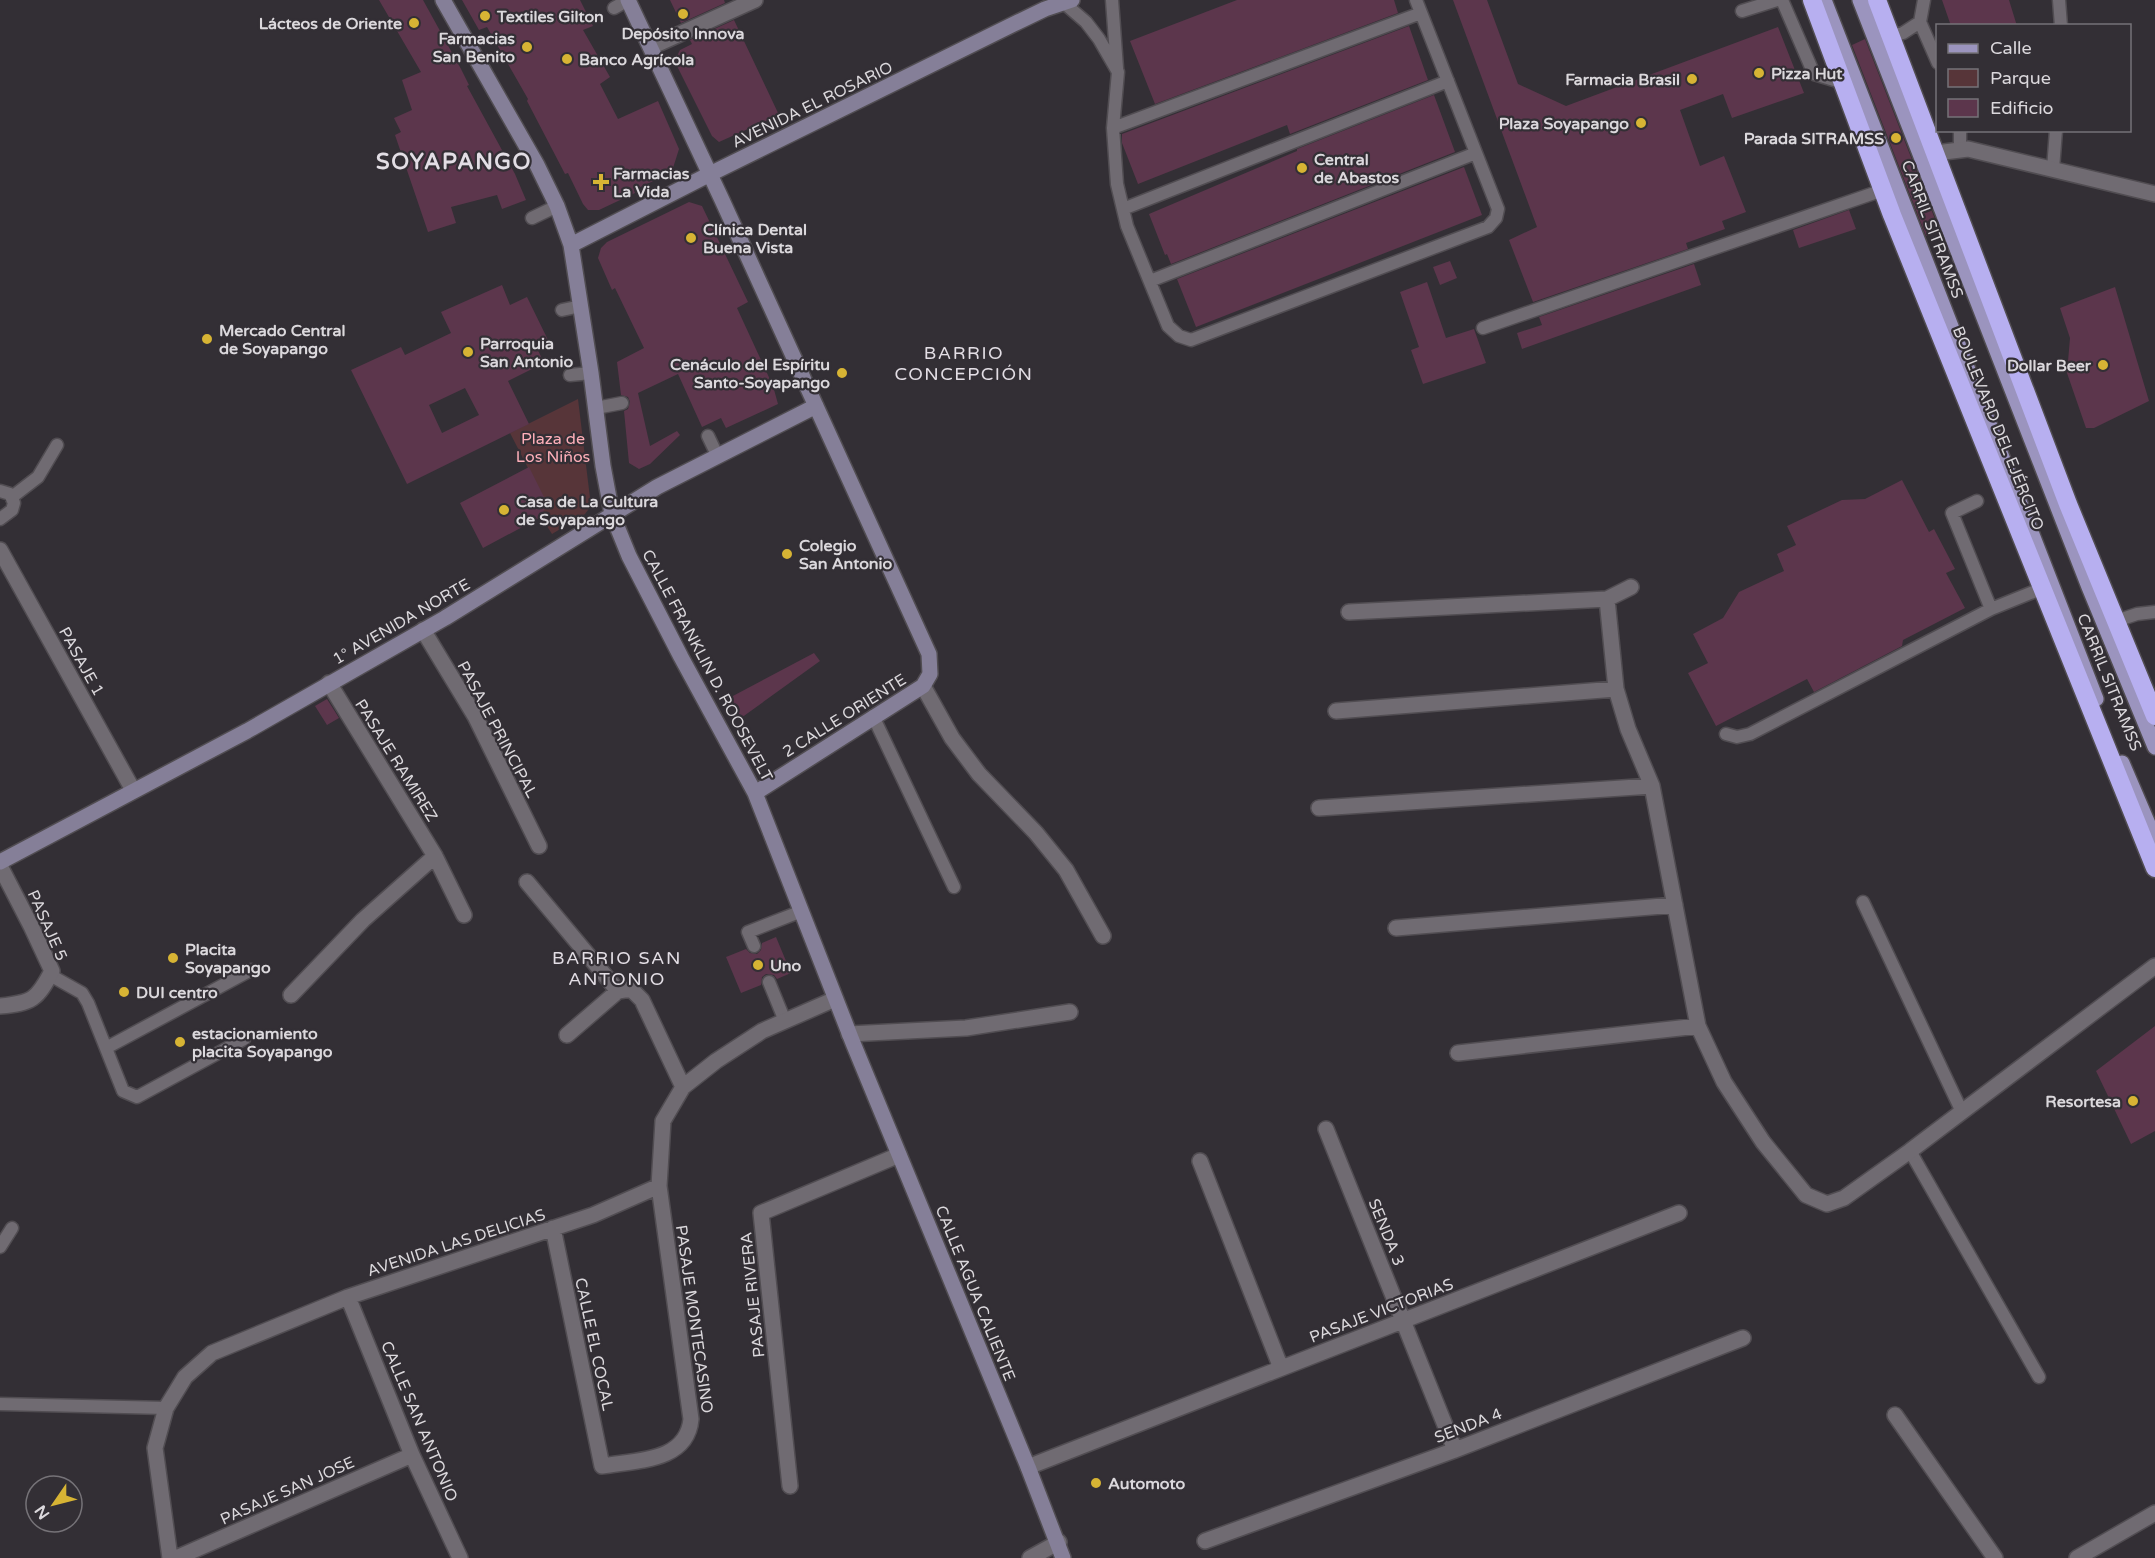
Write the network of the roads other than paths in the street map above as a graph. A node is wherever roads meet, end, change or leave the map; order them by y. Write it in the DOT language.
graph roads {
  1 [pos="443,0"];
  2 [pos="628,0"];
  3 [pos="755,0"];
  4 [pos="1112,0"];
  5 [pos="1416,0"];
  6 [pos="1777,0"];
  7 [pos="1782,0"];
  8 [pos="1812,0"];
  9 [pos="1824,0"];
  10 [pos="1860,0"];
  11 [pos="1877,0"];
  12 [pos="1924,0"];
  13 [pos="2059,0"];
  14 [pos="1068,2"];
  15 [pos="614,8"];
  16 [pos="1742,11"];
  17 [pos="1421,13"];
  18 [pos="1920,22"];
  19 [pos="2061,24"];
  20 [pos="1891,36"];
  21 [pos="651,47"];
  22 [pos="1936,58"];
  23 [pos="1118,72"];
  24 [pos="1448,81"];
  25 [pos="1844,83"];
  26 [pos="1113,128"];
  27 [pos="1960,132"];
  28 [pos="2051,132"];
  29 [pos="2056,132"];
  30 [pos="1960,150"];
  31 [pos="1476,153"];
  32 [pos="1936,153"];
  33 [pos="2049,168"];
  34 [pos="710,174"];
  35 [pos="1883,190"];
  36 [pos="2155,194"];
  37 [pos="557,206"];
  38 [pos="1123,209"];
  39 [pos="532,218"];
  40 [pos="571,245"];
  41 [pos="1150,281"];
  42 [pos="581,306"];
  43 [pos="562,310"];
  44 [pos="1483,328"];
  45 [pos="591,373"];
  46 [pos="570,375"];
  47 [pos="622,403"];
  48 [pos="816,406"];
  49 [pos="596,408"];
  50 [pos="708,436"];
  51 [pos="57,445"];
  52 [pos="718,457"];
  53 [pos="0,491"];
  54 [pos="1977,501"];
  55 [pos="16,507"];
  56 [pos="612,514"];
  57 [pos="0,519"];
  58 [pos="0,550"];
  59 [pos="1631,587"];
  60 [pos="2043,588"];
  61 [pos="1607,599"];
  62 [pos="1991,609"];
  63 [pos="1349,612"];
  64 [pos="2155,612"];
  65 [pos="2116,621"];
  66 [pos="423,630"];
  67 [pos="329,683"];
  68 [pos="923,686"];
  69 [pos="1616,689"];
  70 [pos="1336,711"];
  71 [pos="873,716"];
  72 [pos="2155,716"];
  73 [pos="1726,734"];
  74 [pos="2155,747"];
  75 [pos="1652,786"];
  76 [pos="133,790"];
  77 [pos="755,793"];
  78 [pos="1319,808"];
  79 [pos="2155,840"];
  80 [pos="539,846"];
  81 [pos="435,856"];
  82 [pos="0,864"];
  83 [pos="2155,868"];
  84 [pos="527,882"];
  85 [pos="954,887"];
  86 [pos="1863,902"];
  87 [pos="1675,905"];
  88 [pos="801,911"];
  89 [pos="464,915"];
  90 [pos="1396,928"];
  91 [pos="1103,936"];
  92 [pos="754,946"];
  93 [pos="2155,966"];
  94 [pos="251,970"];
  95 [pos="50,975"];
  96 [pos="769,982"];
  97 [pos="618,991"];
  98 [pos="291,995"];
  99 [pos="836,999"];
  100 [pos="0,1006"];
  101 [pos="1070,1012"];
  102 [pos="785,1021"];
  103 [pos="1698,1026"];
  104 [pos="567,1035"];
  105 [pos="851,1038"];
  106 [pos="244,1039"];
  107 [pos="106,1048"];
  108 [pos="1458,1053"];
  109 [pos="683,1087"];
  110 [pos="1962,1112"];
  111 [pos="1326,1129"];
  112 [pos="1910,1151"];
  113 [pos="899,1155"];
  114 [pos="1200,1161"];
  115 [pos="659,1186"];
  116 [pos="1679,1213"];
  117 [pos="12,1228"];
  118 [pos="553,1228"];
  119 [pos="0,1248"];
  120 [pos="348,1297"];
  121 [pos="1403,1321"];
  122 [pos="1743,1338"];
  123 [pos="1281,1368"];
  124 [pos="2038,1377"];
  125 [pos="0,1404"];
  126 [pos="166,1408"];
  127 [pos="1895,1415"];
  128 [pos="1455,1450"];
  129 [pos="412,1455"];
  130 [pos="602,1466"];
  131 [pos="1028,1467"];
  132 [pos="790,1486"];
  133 [pos="2155,1513"];
  134 [pos="1205,1541"];
  135 [pos="1059,1542"];
  136 [pos="171,1558"];
  137 [pos="176,1558"];
  138 [pos="460,1558"];
  139 [pos="1030,1558"];
  140 [pos="1064,1558"];
  141 [pos="1995,1558"];
  142 [pos="2077,1558"];
  1 -- 37 [label="main road, CALLE FRANKLIN D. ROOSEVELT"];
  2 -- 15 [label="lane"];
  2 -- 21 [label="main road, 2 CALLE ORIENTE"];
  3 -- 21 [label="street"];
  4 -- 23 [label="lane"];
  5 -- 17 [label="lane"];
  6 -- 16 [label="lane"];
  7 -- 25 [label="lane"];
  8 -- 25 [label="highway, BOULEVARD DEL EJÉRCITO"];
  9 -- 79 [label="main road, CARRIL SITRAMSS"];
  10 -- 74 [label="main road, CARRIL SITRAMSS"];
  11 -- 20 [label="highway"];
  12 -- 18 [label="lane"];
  13 -- 19 [label="lane"];
  14 -- 23 [label="lane"];
  14 -- 34 [label="main road, AVENIDA EL ROSARIO"];
  17 -- 24 [label="lane"];
  17 -- 26 [label="lane"];
  18 -- 20 [label="lane"];
  18 -- 22 [label="lane"];
  20 -- 32 [label="highway"];
  21 -- 34 [label="main road, 2 CALLE ORIENTE"];
  23 -- 26 [label="lane"];
  24 -- 31 [label="lane"];
  24 -- 38 [label="lane"];
  25 -- 35 [label="highway, BOULEVARD DEL EJÉRCITO"];
  26 -- 38 [label="lane"];
  27 -- 30 [label="lane"];
  28 -- 33 [label="lane"];
  29 -- 33 [label="lane"];
  30 -- 32 [label="street"];
  30 -- 33 [label="street"];
  31 -- 41 [label="lane"];
  31 -- 41 [label="lane"];
  32 -- 65 [label="highway"];
  33 -- 36 [label="street"];
  34 -- 40 [label="main road, AVENIDA EL ROSARIO"];
  34 -- 48 [label="main road, 2 CALLE ORIENTE"];
  35 -- 44 [label="lane"];
  35 -- 60 [label="highway, BOULEVARD DEL EJÉRCITO"];
  37 -- 39 [label="lane"];
  37 -- 40 [label="main road, CALLE FRANKLIN D. ROOSEVELT"];
  38 -- 41 [label="lane"];
  40 -- 42 [label="main road, CALLE FRANKLIN D. ROOSEVELT"];
  42 -- 43 [label="lane"];
  42 -- 45 [label="main road, CALLE FRANKLIN D. ROOSEVELT"];
  45 -- 46 [label="lane"];
  45 -- 49 [label="main road, CALLE FRANKLIN D. ROOSEVELT"];
  47 -- 49 [label="lane"];
  48 -- 52 [label="main road, 1° AVENIDA NORTE"];
  48 -- 68 [label="main road, 2 CALLE ORIENTE"];
  49 -- 56 [label="main road, CALLE FRANKLIN D. ROOSEVELT"];
  50 -- 52 [label="lane"];
  51 -- 55 [label="lane"];
  52 -- 56 [label="main road, 1° AVENIDA NORTE"];
  53 -- 55 [label="lane"];
  54 -- 62 [label="lane"];
  55 -- 57 [label="lane"];
  56 -- 66 [label="main road, 1° AVENIDA NORTE"];
  56 -- 77 [label="main road, CALLE FRANKLIN D. ROOSEVELT"];
  58 -- 76 [label="street, PASAJE 1"];
  59 -- 61 [label="street"];
  60 -- 62 [label="lane"];
  60 -- 83 [label="highway, BOULEVARD DEL EJÉRCITO"];
  61 -- 63 [label="street"];
  61 -- 69 [label="street"];
  62 -- 73 [label="lane"];
  64 -- 65 [label="lane"];
  65 -- 72 [label="highway"];
  66 -- 67 [label="main road, 1° AVENIDA NORTE"];
  66 -- 80 [label="street, PASAJE PRINCIPAL"];
  67 -- 76 [label="main road, 1° AVENIDA NORTE"];
  67 -- 81 [label="street, PASAJE RAMIREZ"];
  68 -- 71 [label="main road, 2 CALLE ORIENTE"];
  68 -- 91 [label="street"];
  69 -- 70 [label="street"];
  69 -- 75 [label="street"];
  71 -- 77 [label="main road, 2 CALLE ORIENTE"];
  71 -- 85 [label="lane"];
  75 -- 78 [label="street"];
  75 -- 87 [label="street"];
  76 -- 82 [label="main road, 1° AVENIDA NORTE"];
  77 -- 88 [label="main road, CALLE FRANKLIN D. ROOSEVELT"];
  81 -- 89 [label="street, PASAJE RAMIREZ"];
  81 -- 98 [label="street"];
  82 -- 95 [label="street, PASAJE 5"];
  84 -- 97 [label="street"];
  86 -- 110 [label="lane"];
  87 -- 90 [label="street"];
  87 -- 103 [label="street"];
  88 -- 92 [label="lane"];
  88 -- 99 [label="main road, CALLE FRANKLIN D. ROOSEVELT"];
  93 -- 110 [label="street"];
  94 -- 107 [label="lane"];
  95 -- 100 [label="street, PASAJE 5"];
  95 -- 107 [label="lane"];
  96 -- 102 [label="lane"];
  97 -- 104 [label="street"];
  97 -- 109 [label="street"];
  99 -- 102 [label="street"];
  99 -- 105 [label="main road, CALLE FRANKLIN D. ROOSEVELT"];
  101 -- 105 [label="street"];
  102 -- 109 [label="street"];
  103 -- 108 [label="street"];
  103 -- 112 [label="street"];
  105 -- 113 [label="main road, CALLE AGUA CALIENTE"];
  106 -- 107 [label="lane"];
  109 -- 115 [label="street"];
  110 -- 112 [label="street"];
  111 -- 121 [label="street, SENDA 3"];
  112 -- 124 [label="lane"];
  113 -- 131 [label="main road, CALLE AGUA CALIENTE"];
  113 -- 132 [label="street, PASAJE RIVERA"];
  114 -- 123 [label="street"];
  115 -- 118 [label="street, AVENIDA LAS DELICIAS"];
  115 -- 130 [label="street, PASAJE MONTECASINO"];
  116 -- 121 [label="street, PASAJE VICTORIAS"];
  117 -- 119 [label="lane"];
  118 -- 120 [label="street, AVENIDA LAS DELICIAS"];
  118 -- 130 [label="street, CALLE EL COCAL"];
  120 -- 126 [label="street, AVENIDA LAS DELICIAS"];
  120 -- 129 [label="street, CALLE SAN ANTONIO"];
  121 -- 123 [label="street, PASAJE VICTORIAS"];
  121 -- 128 [label="street, SENDA 3"];
  122 -- 128 [label="street, SENDA 4"];
  123 -- 131 [label="street, PASAJE VICTORIAS"];
  125 -- 126 [label="lane"];
  126 -- 136 [label="street, AVENIDA LAS DELICIAS"];
  127 -- 141 [label="street"];
  128 -- 134 [label="street, SENDA 4"];
  129 -- 137 [label="street, PASAJE SAN JOSE"];
  129 -- 138 [label="street, CALLE SAN ANTONIO"];
  131 -- 135 [label="main road, CALLE AGUA CALIENTE"];
  133 -- 142 [label="street"];
  135 -- 139 [label="street"];
  135 -- 140 [label="main road, CALLE AGUA CALIENTE"];
}
